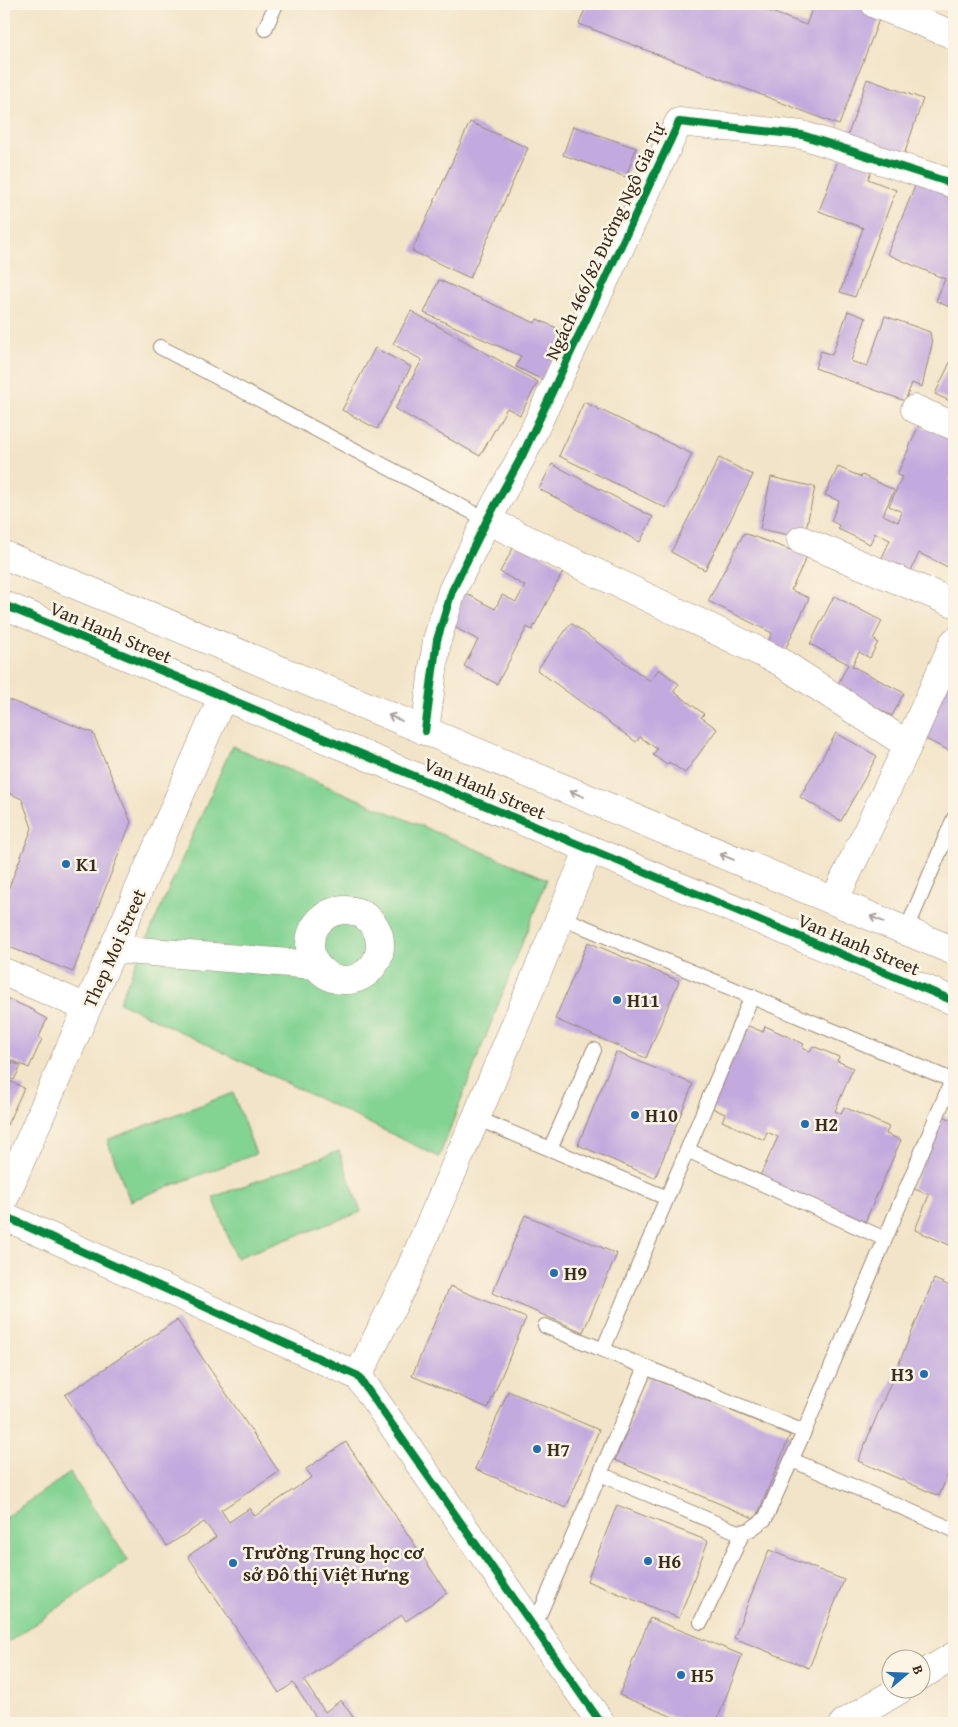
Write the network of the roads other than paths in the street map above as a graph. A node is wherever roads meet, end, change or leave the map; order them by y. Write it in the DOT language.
graph roads {
  1 [pos="276,4"];
  2 [pos="875,4"];
  3 [pos="265,28"];
  4 [pos="954,36"];
  5 [pos="954,184"];
  6 [pos="160,347"];
  7 [pos="915,409"];
  8 [pos="954,426"];
  9 [pos="487,520"];
  10 [pos="801,540"];
  11 [pos="4,555"];
  12 [pos="954,603"];
  13 [pos="4,605"];
  14 [pos="954,642"];
  15 [pos="224,696"];
  16 [pos="425,730"];
  17 [pos="908,745"];
  18 [pos="954,818"];
  19 [pos="589,849"];
  20 [pos="834,901"];
  21 [pos="560,917"];
  22 [pos="906,931"];
  23 [pos="113,949"];
  24 [pos="954,951"];
  25 [pos="315,964"];
  26 [pos="4,972"];
  27 [pos="752,996"];
  28 [pos="954,1001"];
  29 [pos="88,1008"];
  30 [pos="594,1050"];
  31 [pos="953,1080"];
  32 [pos="476,1118"];
  33 [pos="550,1149"];
  34 [pos="687,1150"];
  35 [pos="10,1167"];
  36 [pos="667,1198"];
  37 [pos="4,1199"];
  38 [pos="4,1216"];
  39 [pos="885,1239"];
  40 [pos="545,1326"];
  41 [pos="603,1350"];
  42 [pos="646,1367"];
  43 [pos="358,1376"];
  44 [pos="804,1432"];
  45 [pos="792,1460"];
  46 [pos="600,1474"];
  47 [pos="954,1530"];
  48 [pos="742,1532"];
  49 [pos="701,1622"];
  50 [pos="534,1627"];
  51 [pos="954,1656"];
  52 [pos="930,1670"];
  53 [pos="882,1700"];
  54 [pos="601,1723"];
  55 [pos="844,1723"];
  1 -- 3 [label="lane"];
  2 -- 4 [label="street"];
  5 -- 9 [label="street, Ngách 466/82 Đường Ngô Gia Tự"];
  6 -- 9 [label="lane"];
  7 -- 8 [label="street"];
  9 -- 16 [label="street"];
  9 -- 17 [label="street"];
  10 -- 12 [label="street"];
  16 -- 11 [label="street, Van Hanh Street, one-way"];
  13 -- 15 [label="street, Van Hanh Street"];
  14 -- 17 [label="street"];
  15 -- 19 [label="street, Van Hanh Street"];
  15 -- 23 [label="street, Thep Moi Street"];
  20 -- 16 [label="street, Van Hanh Street, one-way"];
  17 -- 20 [label="street"];
  18 -- 22 [label="lane"];
  19 -- 21 [label="street"];
  19 -- 28 [label="street, Van Hanh Street"];
  22 -- 20 [label="street, Van Hanh Street, one-way"];
  21 -- 27 [label="lane"];
  21 -- 32 [label="street"];
  22 -- 24 [label="street, Van Hanh Street"];
  23 -- 25 [label="street"];
  23 -- 29 [label="street, Thep Moi Street"];
  26 -- 29 [label="street"];
  27 -- 31 [label="lane"];
  27 -- 34 [label="lane"];
  29 -- 35 [label="street, Thep Moi Street"];
  30 -- 33 [label="lane"];
  31 -- 39 [label="lane"];
  32 -- 33 [label="lane"];
  32 -- 43 [label="street"];
  33 -- 36 [label="lane"];
  34 -- 36 [label="lane"];
  34 -- 39 [label="lane"];
  35 -- 37 [label="street, Thep Moi Street"];
  36 -- 41 [label="lane"];
  38 -- 43 [label="street"];
  39 -- 44 [label="lane"];
  40 -- 41 [label="lane"];
  41 -- 42 [label="lane"];
  42 -- 44 [label="lane"];
  42 -- 46 [label="lane"];
  43 -- 50 [label="street"];
  44 -- 45 [label="lane"];
  45 -- 47 [label="lane"];
  45 -- 48 [label="lane"];
  46 -- 48 [label="lane"];
  46 -- 50 [label="lane"];
  48 -- 49 [label="lane"];
  50 -- 54 [label="street"];
  51 -- 52 [label="street"];
  53 -- 55 [label="street"];
}
